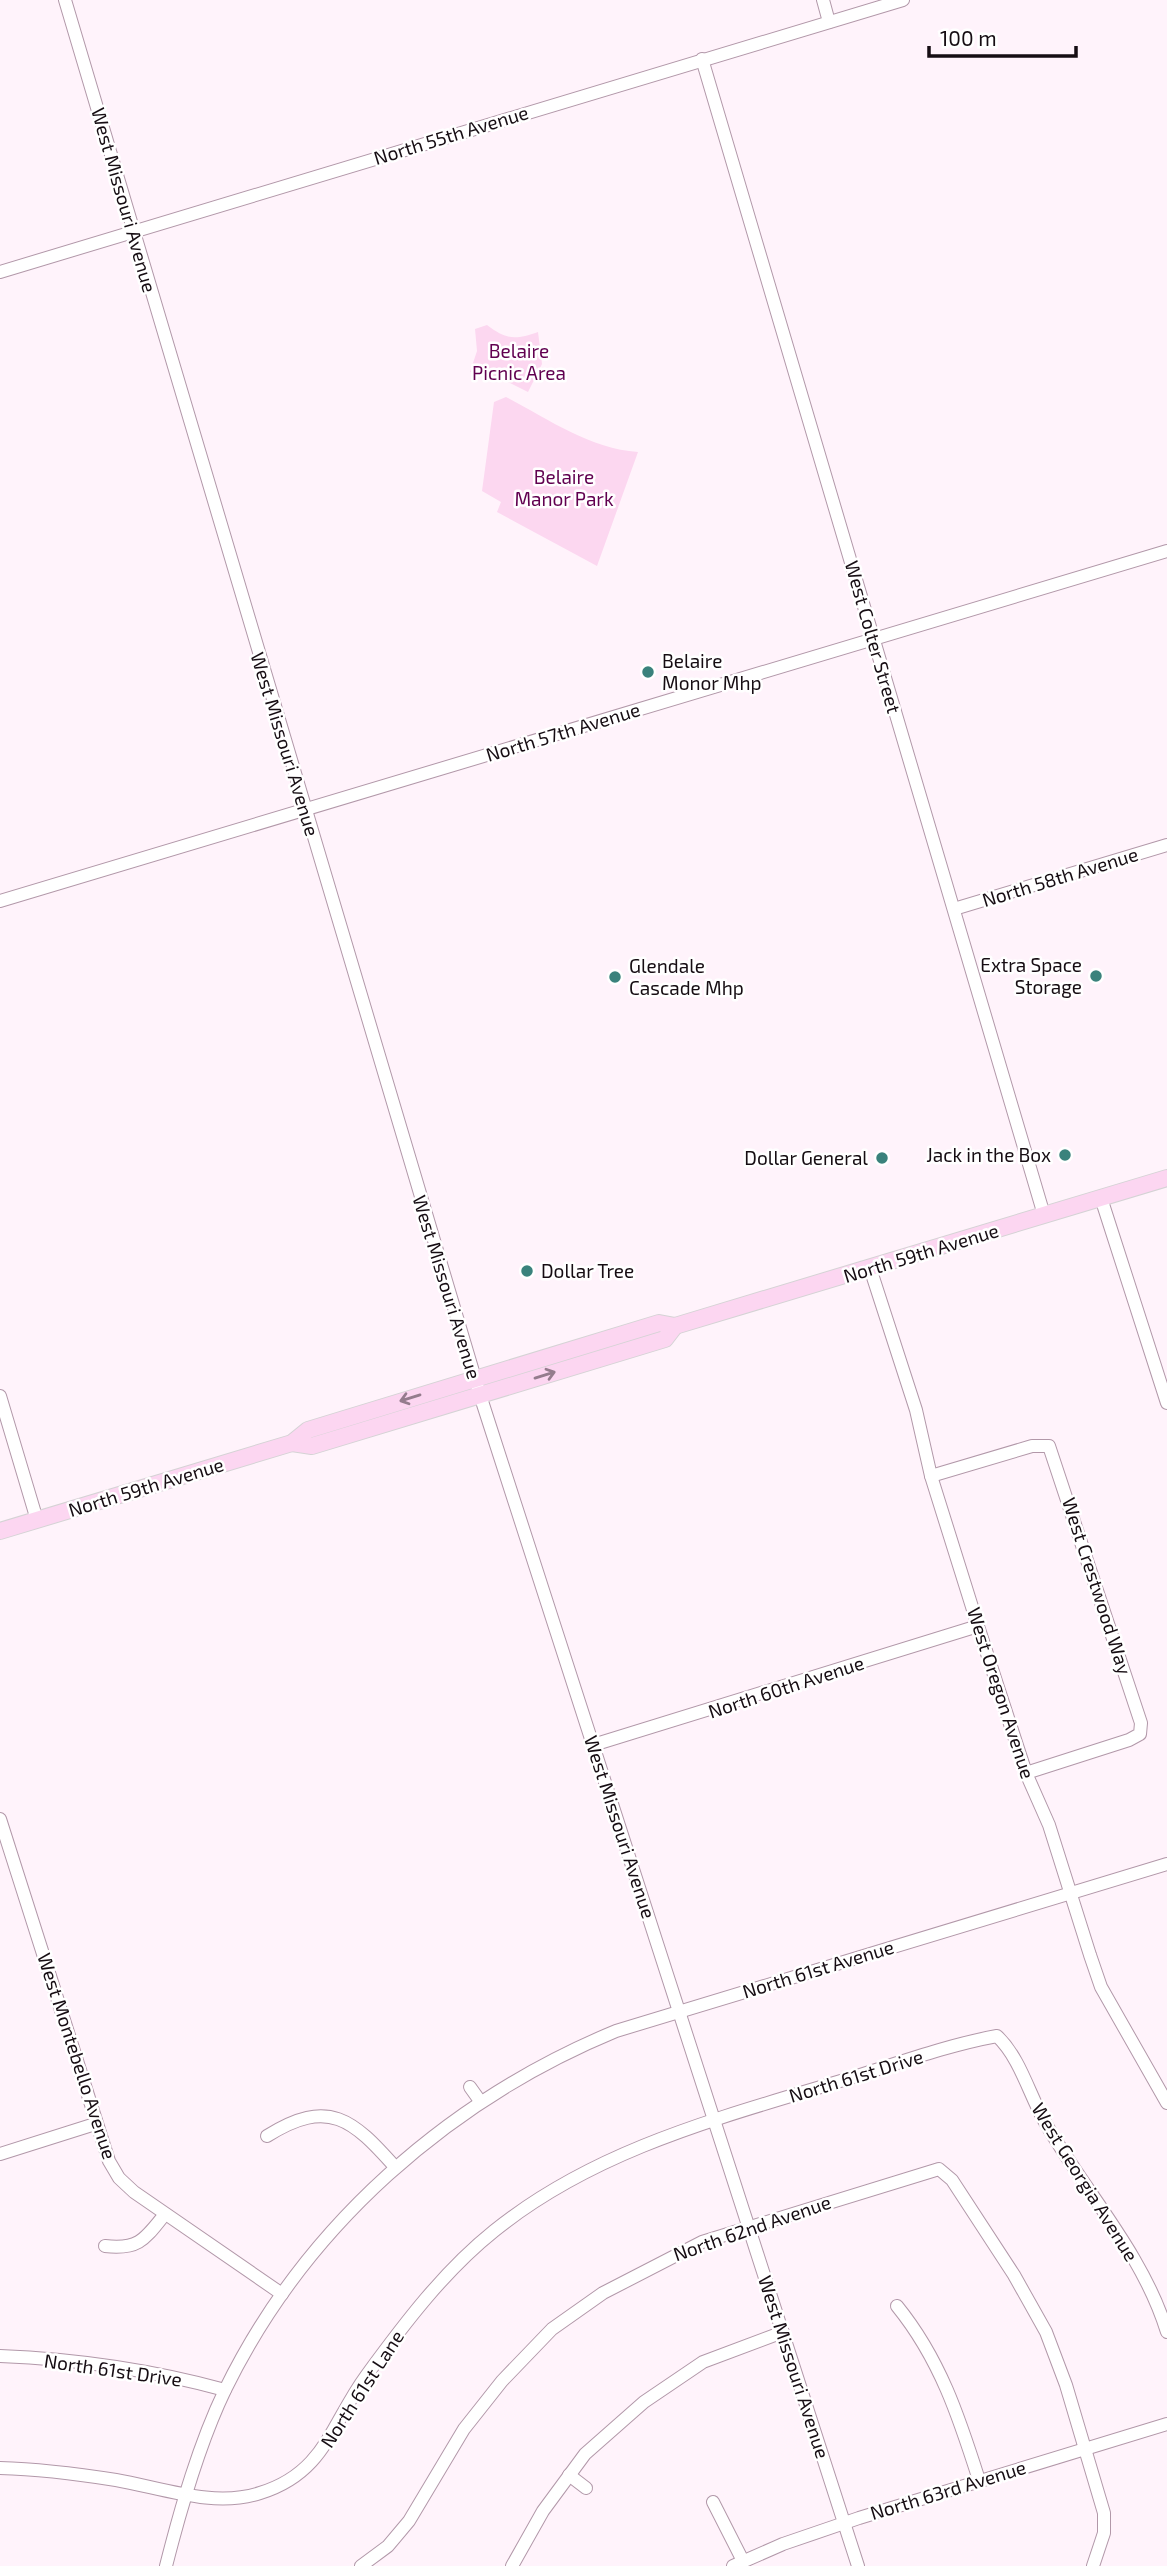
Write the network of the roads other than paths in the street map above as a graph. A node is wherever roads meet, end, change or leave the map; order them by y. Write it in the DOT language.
graph roads {
  1 [pos="65,0"];
  2 [pos="823,0"];
  3 [pos="902,0"];
  4 [pos="830,22"];
  5 [pos="702,59"];
  6 [pos="133,232"];
  7 [pos="0,272"];
  8 [pos="1167,551"];
  9 [pos="873,639"];
  10 [pos="305,811"];
  11 [pos="1167,845"];
  12 [pos="0,901"];
  13 [pos="954,909"];
  14 [pos="1167,1178"];
  15 [pos="1101,1198"];
  16 [pos="1044,1216"];
  17 [pos="870,1268"];
  18 [pos="674,1326"];
  19 [pos="475,1378"];
  20 [pos="480,1395"];
  21 [pos="0,1396"];
  22 [pos="1167,1403"];
  23 [pos="292,1443"];
  24 [pos="931,1476"];
  25 [pos="37,1520"];
  26 [pos="0,1531"];
  27 [pos="978,1626"];
  28 [pos="593,1745"];
  29 [pos="1026,1773"];
  30 [pos="0,1819"];
  31 [pos="1167,1864"];
  32 [pos="1070,1893"];
  33 [pos="679,2011"];
  34 [pos="997,2036"];
  35 [pos="470,2087"];
  36 [pos="480,2101"];
  37 [pos="1167,2103"];
  38 [pos="714,2119"];
  39 [pos="95,2124"];
  40 [pos="268,2136"];
  41 [pos="0,2154"];
  42 [pos="396,2167"];
  43 [pos="165,2214"];
  44 [pos="748,2226"];
  45 [pos="105,2246"];
  46 [pos="282,2294"];
  47 [pos="897,2306"];
  48 [pos="783,2332"];
  49 [pos="1167,2332"];
  50 [pos="0,2356"];
  51 [pos="225,2390"];
  52 [pos="1167,2424"];
  53 [pos="1087,2448"];
  54 [pos="0,2468"];
  55 [pos="569,2475"];
  56 [pos="979,2480"];
  57 [pos="586,2488"];
  58 [pos="187,2493"];
  59 [pos="713,2502"];
  60 [pos="844,2523"];
  61 [pos="738,2564"];
  62 [pos="166,2566"];
  63 [pos="361,2566"];
  64 [pos="512,2566"];
  65 [pos="858,2566"];
  66 [pos="1093,2566"];
  1 -- 6 [label="street, West Missouri Avenue"];
  2 -- 4 [label="street"];
  3 -- 4 [label="street, North 55th Avenue"];
  4 -- 5 [label="street, North 55th Avenue"];
  5 -- 6 [label="street, North 55th Avenue"];
  5 -- 9 [label="street, West Colter Street"];
  6 -- 7 [label="street, North 55th Avenue"];
  6 -- 10 [label="street, West Missouri Avenue"];
  8 -- 9 [label="street, North 57th Avenue"];
  9 -- 10 [label="street, North 57th Avenue"];
  9 -- 13 [label="street, West Colter Street"];
  10 -- 12 [label="street, North 57th Avenue"];
  10 -- 19 [label="street, West Missouri Avenue"];
  11 -- 13 [label="street, North 58th Avenue"];
  13 -- 16 [label="street, West Colter Street"];
  14 -- 15 [label="main road, North 59th Avenue"];
  15 -- 16 [label="main road, North 59th Avenue"];
  15 -- 22 [label="street"];
  16 -- 17 [label="main road, North 59th Avenue"];
  17 -- 18 [label="main road, North 59th Avenue"];
  17 -- 24 [label="street, West Oregon Avenue"];
  18 -- 19 [label="main road, North 59th Avenue"];
  20 -- 18 [label="main road, North 59th Avenue, one-way"];
  19 -- 20 [label="street, West Missouri Avenue"];
  19 -- 23 [label="main road, North 59th Avenue, one-way"];
  20 -- 23 [label="main road, North 59th Avenue"];
  20 -- 28 [label="street, West Missouri Avenue"];
  21 -- 25 [label="street"];
  23 -- 25 [label="main road, North 59th Avenue"];
  24 -- 27 [label="street, West Oregon Avenue"];
  24 -- 29 [label="street, West Crestwood Way"];
  25 -- 26 [label="main road, North 59th Avenue"];
  27 -- 28 [label="street, North 60th Avenue"];
  27 -- 29 [label="street, West Oregon Avenue"];
  28 -- 33 [label="street, West Missouri Avenue"];
  29 -- 32 [label="street, West Oregon Avenue"];
  30 -- 39 [label="street, West Montebello Avenue"];
  31 -- 32 [label="street, North 61st Avenue"];
  32 -- 33 [label="street, North 61st Avenue"];
  32 -- 37 [label="street, West Oregon Avenue"];
  33 -- 36 [label="street, North 61st Avenue"];
  33 -- 38 [label="street, West Missouri Avenue"];
  34 -- 38 [label="street, North 61st Drive"];
  34 -- 49 [label="street, West Georgia Avenue"];
  35 -- 36 [label="street"];
  36 -- 42 [label="street, North 61st Avenue"];
  38 -- 44 [label="street, West Missouri Avenue"];
  38 -- 58 [label="street, North 61st Lane"];
  39 -- 41 [label="street"];
  39 -- 43 [label="street, West Montebello Avenue"];
  40 -- 42 [label="street"];
  42 -- 46 [label="street, North 61st Avenue"];
  43 -- 45 [label="street"];
  43 -- 46 [label="street, West Montebello Avenue"];
  44 -- 48 [label="street, West Missouri Avenue"];
  44 -- 53 [label="street, North 62nd Avenue"];
  44 -- 63 [label="street, North 62nd Avenue"];
  46 -- 51 [label="street"];
  47 -- 56 [label="street"];
  48 -- 55 [label="street"];
  48 -- 60 [label="street, West Missouri Avenue"];
  50 -- 51 [label="street, North 61st Drive"];
  51 -- 58 [label="street"];
  52 -- 53 [label="street, North 63rd Avenue"];
  53 -- 56 [label="street, North 63rd Avenue"];
  53 -- 66 [label="street"];
  54 -- 58 [label="street, North 61st Lane"];
  55 -- 57 [label="street"];
  55 -- 64 [label="street"];
  56 -- 60 [label="street, North 63rd Avenue"];
  58 -- 62 [label="street"];
  59 -- 61 [label="street"];
  60 -- 61 [label="street, North 63rd Avenue"];
  60 -- 65 [label="street, West Missouri Avenue"];
}
